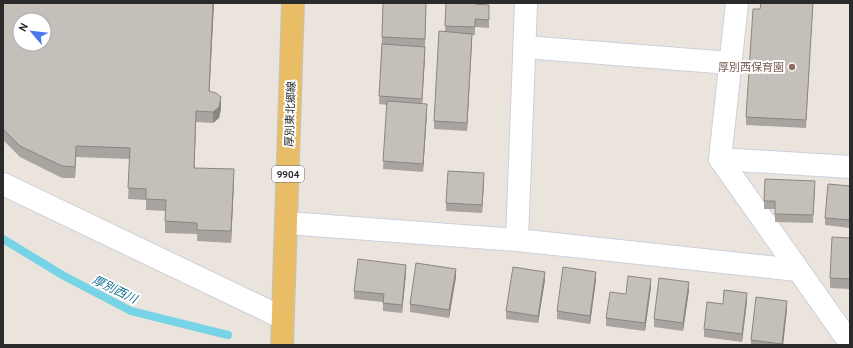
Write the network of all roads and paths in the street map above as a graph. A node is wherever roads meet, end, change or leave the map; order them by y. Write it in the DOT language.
graph roads {
  1 [pos="293,3"];
  2 [pos="526,3"];
  3 [pos="737,3"];
  4 [pos="525,47"];
  5 [pos="730,64"];
  6 [pos="720,159"];
  7 [pos="850,167"];
  8 [pos="3,184"];
  9 [pos="287,222"];
  10 [pos="517,240"];
  11 [pos="797,270"];
  12 [pos="283,318"];
  13 [pos="850,343"];
  14 [pos="282,345"];
  1 -- 9 [label="main road, 厚別東北郷線 / 9904"];
  2 -- 4 [label="street"];
  3 -- 5 [label="street"];
  4 -- 5 [label="street"];
  4 -- 10 [label="street"];
  5 -- 6 [label="street"];
  6 -- 7 [label="street"];
  6 -- 11 [label="street"];
  8 -- 12 [label="street"];
  9 -- 10 [label="street"];
  9 -- 12 [label="main road, 厚別東北郷線 / 9904"];
  10 -- 11 [label="street"];
  11 -- 13 [label="street"];
  12 -- 14 [label="main road, 厚別東北郷線 / 9904"];
}
